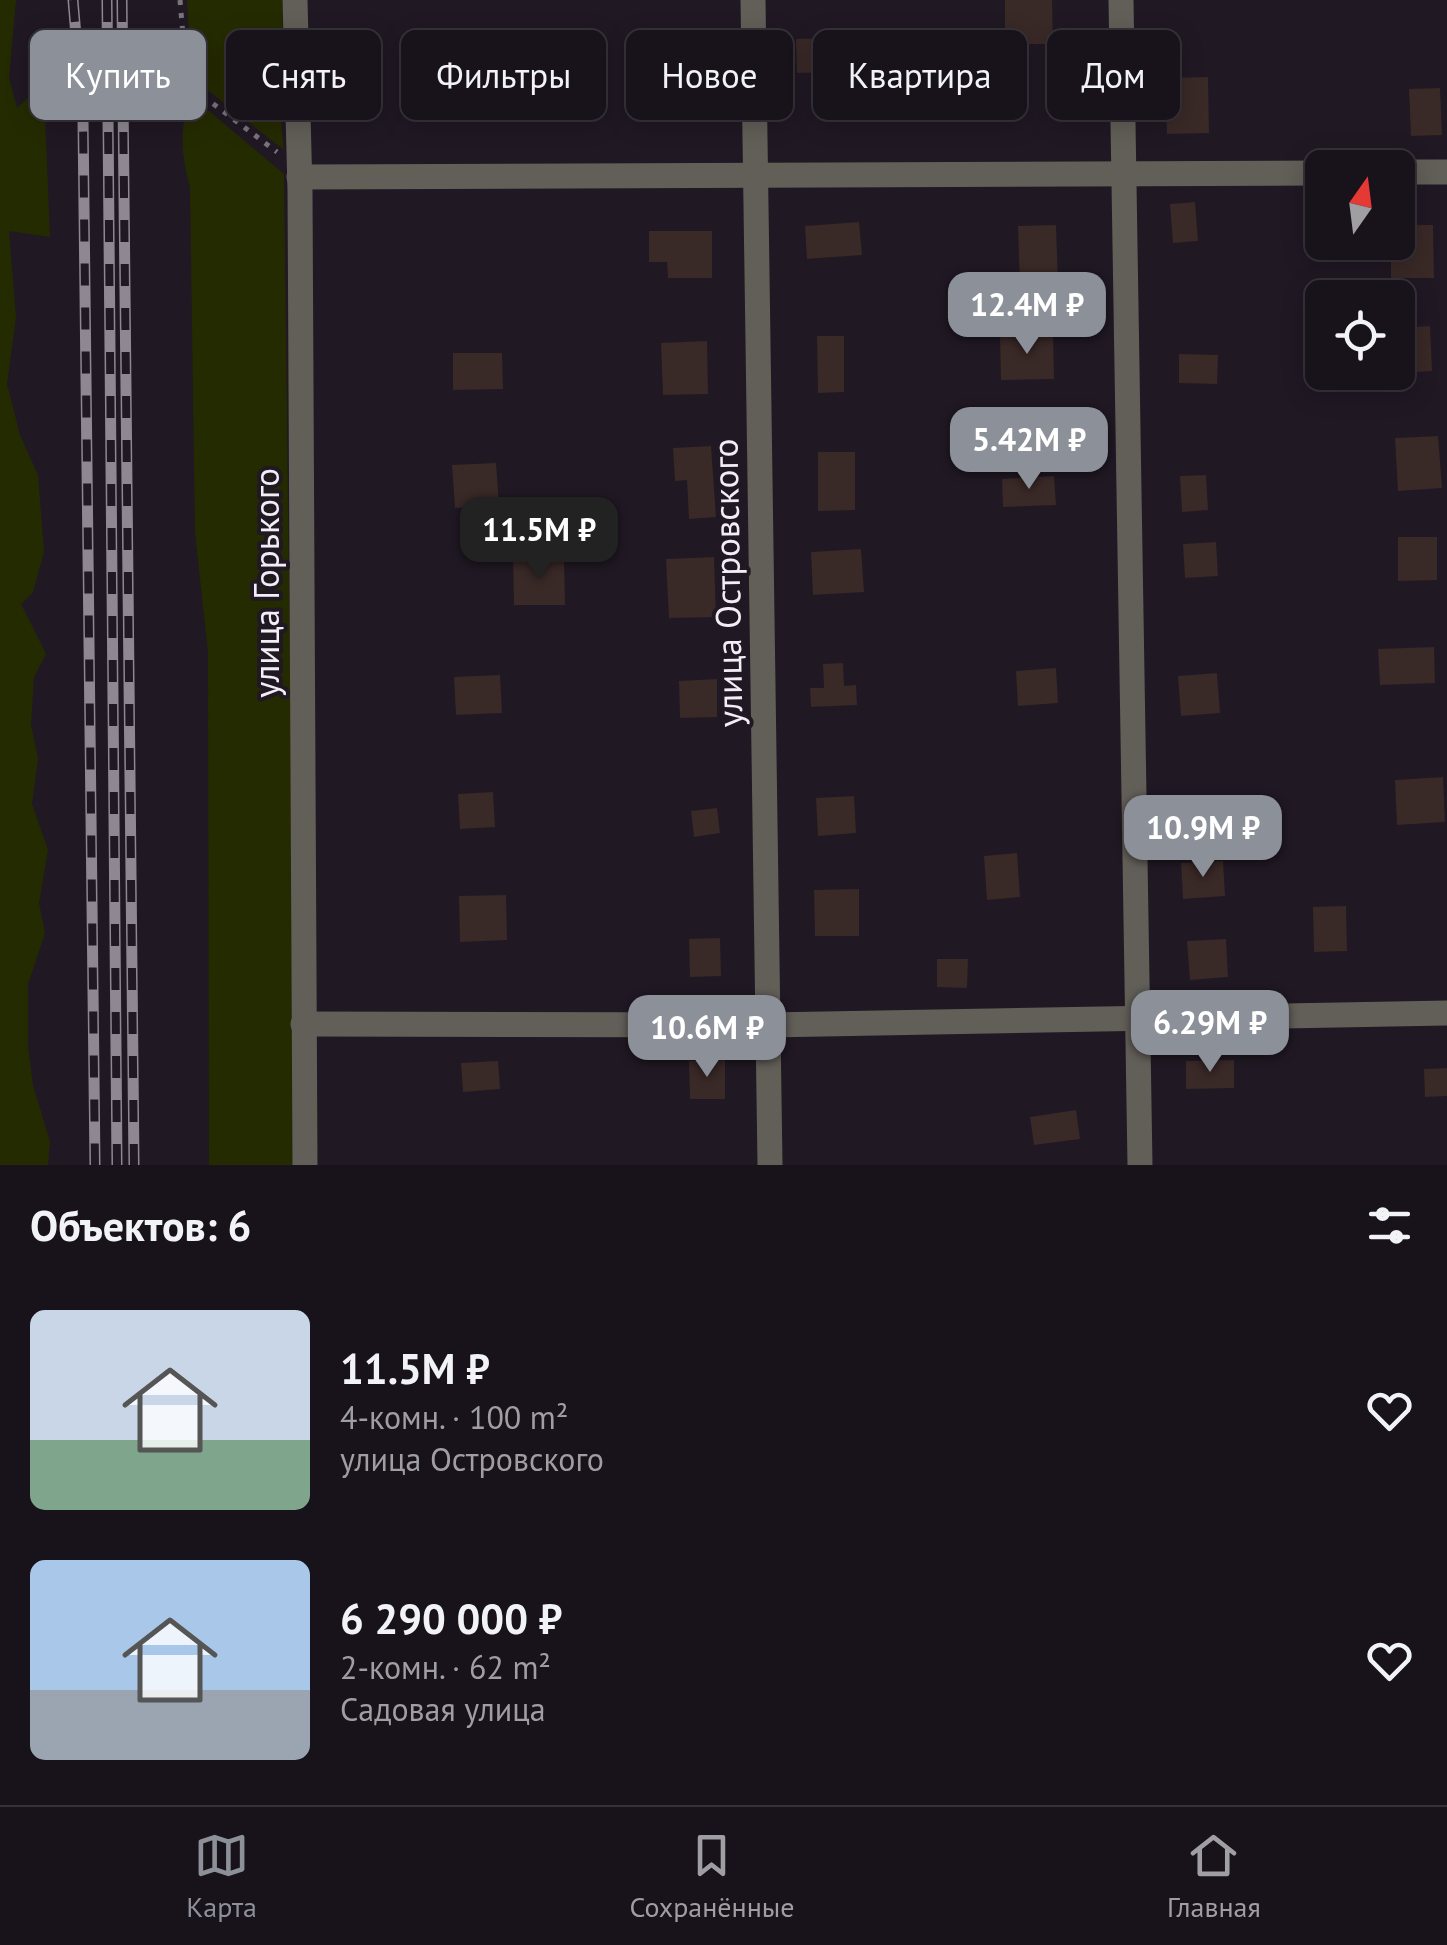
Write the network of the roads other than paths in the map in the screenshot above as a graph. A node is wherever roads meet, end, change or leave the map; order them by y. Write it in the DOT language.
graph roads {
  1 [pos="294,0"];
  2 [pos="753,0"];
  3 [pos="1120,0"];
  4 [pos="1415,172"];
  5 [pos="1447,172"];
  6 [pos="1305,173"];
  7 [pos="756,174"];
  8 [pos="1124,175"];
  9 [pos="299,177"];
  10 [pos="1447,1012"];
  11 [pos="1138,1015"];
  12 [pos="303,1024"];
  13 [pos="768,1024"];
  14 [pos="304,1165"];
  15 [pos="770,1165"];
  16 [pos="1140,1165"];
  1 -- 9 [label="street, улица Горького"];
  2 -- 7 [label="street, улица Островского"];
  3 -- 8 [label="street"];
  4 -- 5 [label="street"];
  6 -- 8 [label="street"];
  7 -- 8 [label="street"];
  7 -- 9 [label="street"];
  7 -- 13 [label="street, улица Островского"];
  8 -- 11 [label="street"];
  9 -- 12 [label="street, улица Горького"];
  10 -- 11 [label="street"];
  11 -- 13 [label="street"];
  11 -- 16 [label="street"];
  12 -- 13 [label="street"];
  12 -- 14 [label="street, улица Горького"];
  13 -- 15 [label="street, улица Островского"];
}
